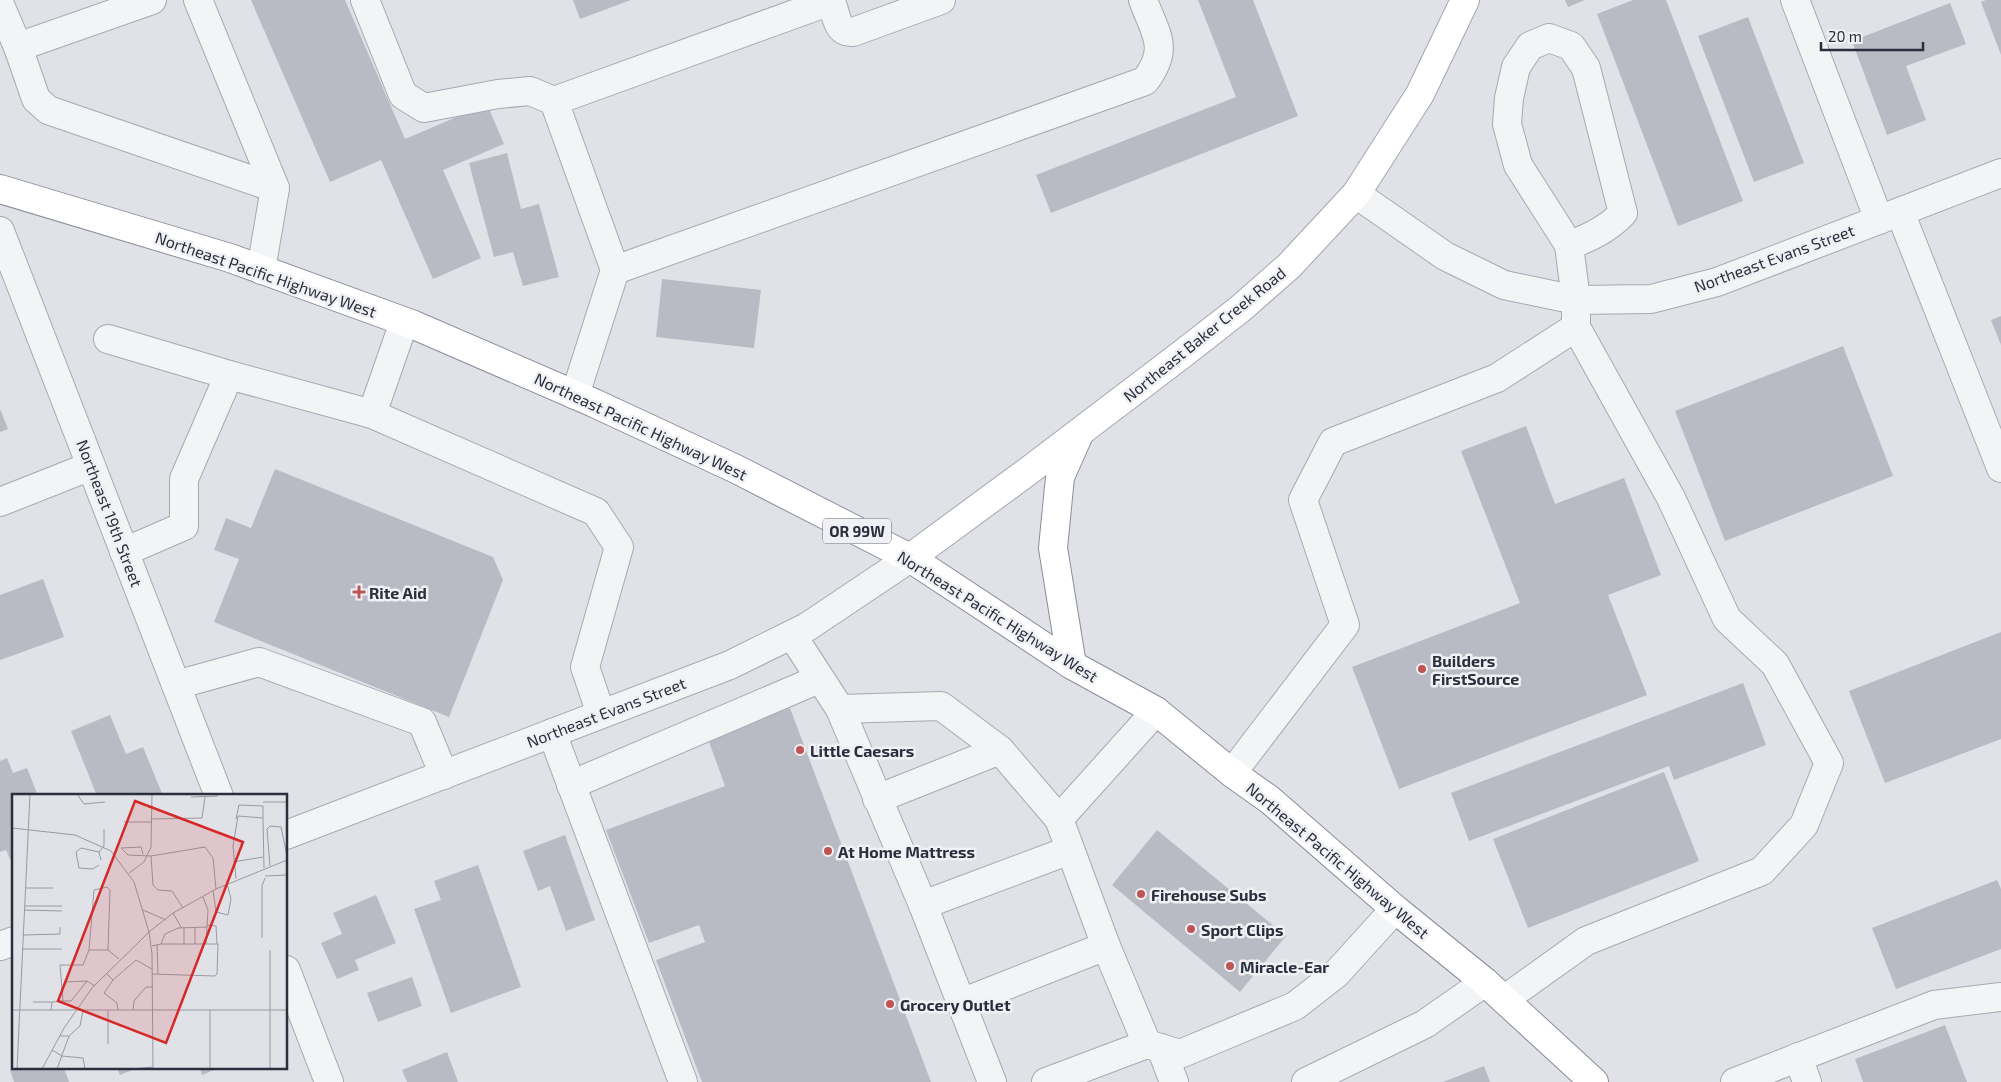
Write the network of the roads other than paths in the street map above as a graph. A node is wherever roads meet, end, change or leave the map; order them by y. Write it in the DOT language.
graph roads {
  1 [pos="152,0"];
  2 [pos="198,0"];
  3 [pos="365,0"];
  4 [pos="941,0"];
  5 [pos="1143,0"];
  6 [pos="1465,0"];
  7 [pos="1794,0"];
  8 [pos="0,5"];
  9 [pos="18,47"];
  10 [pos="554,101"];
  11 [pos="2001,173"];
  12 [pos="276,188"];
  13 [pos="0,189"];
  14 [pos="1356,194"];
  15 [pos="1890,216"];
  16 [pos="1569,244"];
  17 [pos="3,245"];
  18 [pos="261,270"];
  19 [pos="615,270"];
  20 [pos="1576,300"];
  21 [pos="404,322"];
  22 [pos="1576,327"];
  23 [pos="108,339"];
  24 [pos="229,375"];
  25 [pos="574,395"];
  26 [pos="372,414"];
  27 [pos="1078,434"];
  28 [pos="91,466"];
  29 [pos="2001,468"];
  30 [pos="0,502"];
  31 [pos="124,552"];
  32 [pos="910,558"];
  33 [pos="792,635"];
  34 [pos="1072,664"];
  35 [pos="819,678"];
  36 [pos="176,685"];
  37 [pos="840,709"];
  38 [pos="1156,711"];
  39 [pos="601,714"];
  40 [pos="552,733"];
  41 [pos="1000,750"];
  42 [pos="1232,773"];
  43 [pos="444,775"];
  44 [pos="571,785"];
  45 [pos="218,794"];
  46 [pos="876,799"];
  47 [pos="1060,819"];
  48 [pos="288,834"];
  49 [pos="1070,850"];
  50 [pos="923,905"];
  51 [pos="1395,909"];
  52 [pos="12,942"];
  53 [pos="0,946"];
  54 [pos="1106,946"];
  55 [pos="288,975"];
  56 [pos="1485,982"];
  57 [pos="2001,997"];
  58 [pos="1506,999"];
  59 [pos="961,1003"];
  60 [pos="1154,1046"];
  61 [pos="1798,1057"];
  62 [pos="1591,1081"];
  63 [pos="329,1082"];
  64 [pos="684,1082"];
  65 [pos="992,1082"];
  66 [pos="1046,1082"];
  67 [pos="1174,1082"];
  68 [pos="1306,1082"];
  69 [pos="1735,1082"];
  70 [pos="1808,1082"];
  1 -- 9 [label="street"];
  2 -- 12 [label="street"];
  3 -- 10 [label="street"];
  4 -- 10 [label="street"];
  5 -- 19 [label="street"];
  6 -- 14 [label="main road, Northeast Baker Creek Road"];
  7 -- 15 [label="street"];
  8 -- 9 [label="street"];
  9 -- 12 [label="street"];
  10 -- 19 [label="street"];
  11 -- 15 [label="street, Northeast Evans Street"];
  12 -- 18 [label="street"];
  13 -- 18 [label="main road, Northeast Pacific Highway West / OR 99W"];
  14 -- 20 [label="street, Northeast Evans Street"];
  14 -- 27 [label="main road, Northeast Baker Creek Road"];
  15 -- 20 [label="street, Northeast Evans Street"];
  15 -- 29 [label="street"];
  16 -- 16 [label="street"];
  16 -- 20 [label="street"];
  17 -- 28 [label="street, Northeast 19th Street"];
  18 -- 21 [label="main road, Northeast Pacific Highway West / OR 99W"];
  19 -- 25 [label="street"];
  20 -- 22 [label="street"];
  21 -- 25 [label="main road, Northeast Pacific Highway West / OR 99W"];
  21 -- 26 [label="street"];
  22 -- 42 [label="street"];
  22 -- 58 [label="street"];
  23 -- 24 [label="street"];
  24 -- 26 [label="street"];
  24 -- 31 [label="street"];
  25 -- 32 [label="main road, Northeast Pacific Highway West / OR 99W"];
  26 -- 39 [label="street"];
  27 -- 32 [label="main road, Northeast Baker Creek Road"];
  27 -- 34 [label="main road"];
  28 -- 30 [label="street"];
  28 -- 31 [label="street, Northeast 19th Street"];
  31 -- 36 [label="street, Northeast 19th Street"];
  32 -- 33 [label="street, Northeast Evans Street"];
  32 -- 34 [label="main road, Northeast Pacific Highway West / OR 99W"];
  33 -- 35 [label="street"];
  33 -- 39 [label="street, Northeast Evans Street"];
  34 -- 38 [label="main road, Northeast Pacific Highway West / OR 99W"];
  35 -- 37 [label="street"];
  35 -- 44 [label="street"];
  36 -- 43 [label="street"];
  36 -- 45 [label="street, Northeast 19th Street"];
  37 -- 41 [label="street"];
  37 -- 46 [label="street"];
  38 -- 42 [label="main road, Northeast Pacific Highway West / OR 99W"];
  38 -- 47 [label="street"];
  39 -- 40 [label="street, Northeast Evans Street"];
  40 -- 43 [label="street, Northeast Evans Street"];
  40 -- 44 [label="street"];
  41 -- 46 [label="street"];
  41 -- 47 [label="street"];
  42 -- 51 [label="main road, Northeast Pacific Highway West / OR 99W"];
  43 -- 48 [label="street, Northeast Evans Street"];
  44 -- 64 [label="street"];
  46 -- 50 [label="street"];
  47 -- 49 [label="street"];
  49 -- 50 [label="street"];
  49 -- 54 [label="street"];
  50 -- 59 [label="street"];
  51 -- 56 [label="main road, Northeast Pacific Highway West / OR 99W"];
  51 -- 60 [label="street"];
  52 -- 53 [label="street"];
  54 -- 59 [label="street"];
  54 -- 60 [label="street"];
  55 -- 63 [label="street"];
  56 -- 58 [label="main road, Northeast Pacific Highway West / OR 99W"];
  56 -- 68 [label="street"];
  57 -- 61 [label="street"];
  58 -- 62 [label="main road, Northeast Pacific Highway West / OR 99W"];
  59 -- 65 [label="street"];
  60 -- 66 [label="street"];
  60 -- 67 [label="street"];
  61 -- 69 [label="street"];
  61 -- 70 [label="street"];
}
